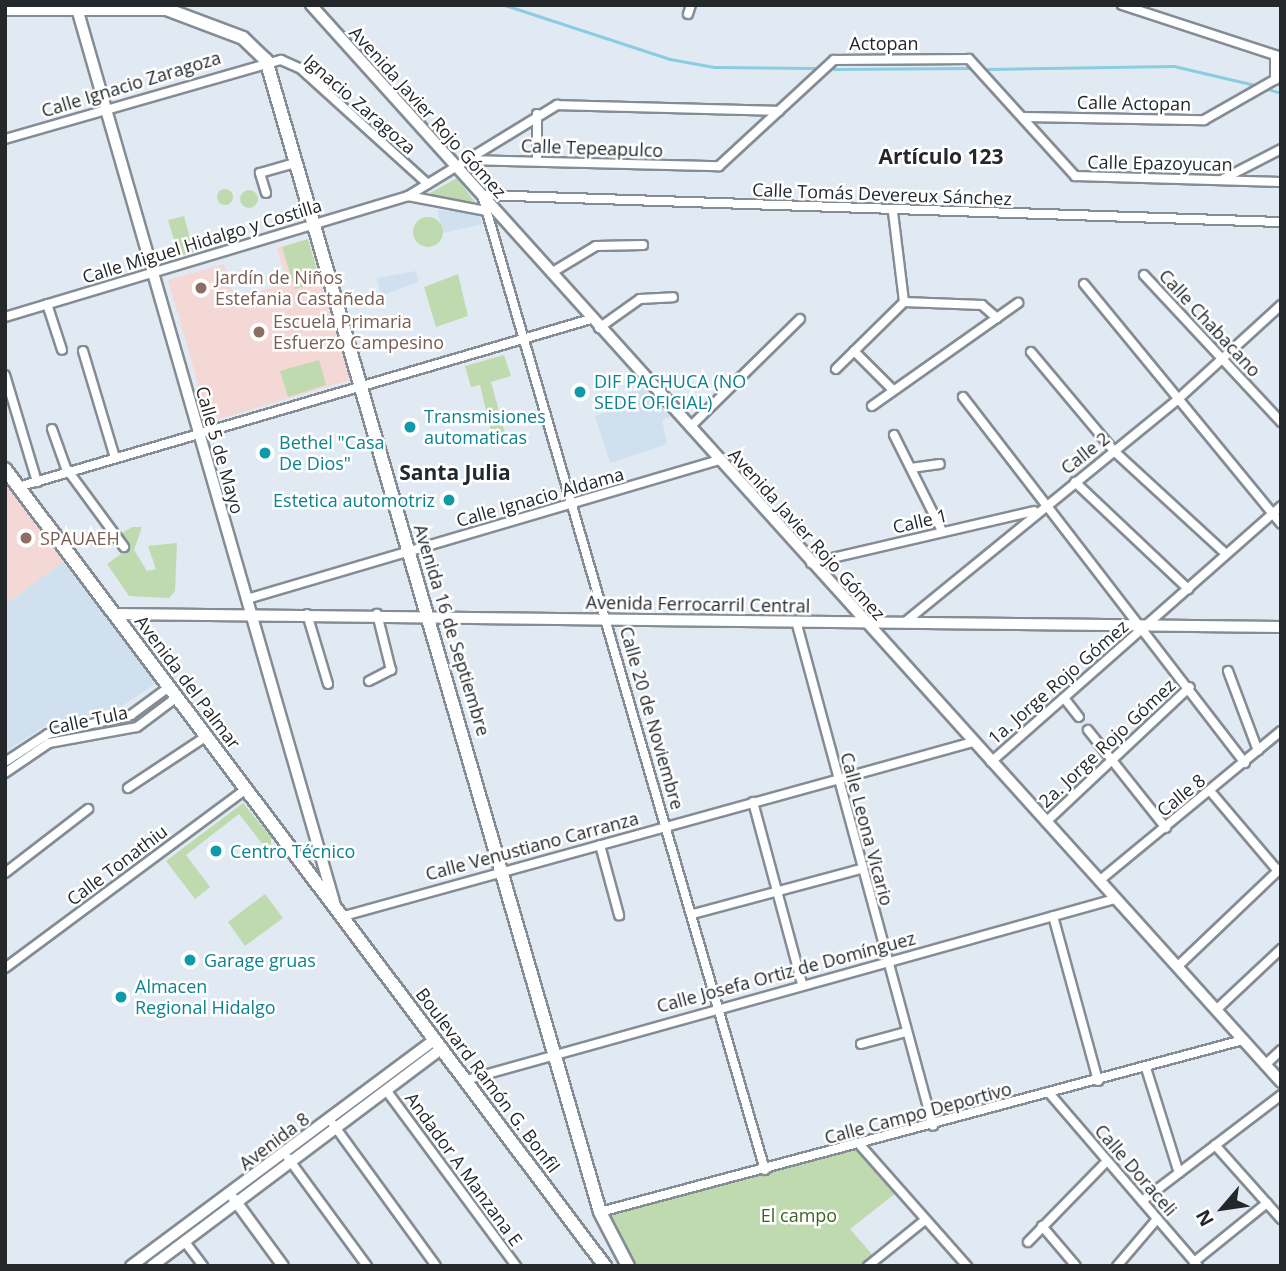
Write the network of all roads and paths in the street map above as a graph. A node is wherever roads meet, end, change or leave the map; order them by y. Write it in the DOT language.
graph roads {
  1 [pos="311,5"];
  2 [pos="1122,5"];
  3 [pos="76,8"];
  4 [pos="5,9"];
  5 [pos="1278,56"];
  6 [pos="267,60"];
  7 [pos="1276,80"];
  8 [pos="104,109"];
  9 [pos="779,111"];
  10 [pos="537,114"];
  11 [pos="1024,117"];
  12 [pos="5,139"];
  13 [pos="1281,149"];
  14 [pos="537,161"];
  15 [pos="295,163"];
  16 [pos="460,163"];
  17 [pos="719,166"];
  18 [pos="1220,180"];
  19 [pos="1281,182"];
  20 [pos="428,184"];
  21 [pos="266,193"];
  22 [pos="482,195"];
  23 [pos="408,196"];
  24 [pos="486,211"];
  25 [pos="893,212"];
  26 [pos="1281,222"];
  27 [pos="312,224"];
  28 [pos="643,244"];
  29 [pos="151,271"];
  30 [pos="551,273"];
  31 [pos="1144,275"];
  32 [pos="1084,284"];
  33 [pos="673,297"];
  34 [pos="904,302"];
  35 [pos="1018,303"];
  36 [pos="47,304"];
  37 [pos="1281,305"];
  38 [pos="5,317"];
  39 [pos="996,318"];
  40 [pos="592,319"];
  41 [pos="800,319"];
  42 [pos="599,328"];
  43 [pos="526,341"];
  44 [pos="62,350"];
  45 [pos="83,351"];
  46 [pos="854,351"];
  47 [pos="1031,352"];
  48 [pos="1223,358"];
  49 [pos="836,369"];
  50 [pos="5,375"];
  51 [pos="361,387"];
  52 [pos="894,390"];
  53 [pos="963,397"];
  54 [pos="1177,400"];
  55 [pos="872,406"];
  56 [pos="1281,422"];
  57 [pos="690,427"];
  58 [pos="51,429"];
  59 [pos="199,434"];
  60 [pos="894,435"];
  61 [pos="1114,451"];
  62 [pos="116,458"];
  63 [pos="720,460"];
  64 [pos="940,464"];
  65 [pos="911,468"];
  66 [pos="5,469"];
  67 [pos="69,472"];
  68 [pos="37,482"];
  69 [pos="1075,482"];
  70 [pos="19,487"];
  71 [pos="1048,502"];
  72 [pos="574,503"];
  73 [pos="1281,506"];
  74 [pos="1037,510"];
  75 [pos="1272,514"];
  76 [pos="1281,524"];
  77 [pos="942,531"];
  78 [pos="124,547"];
  79 [pos="411,552"];
  80 [pos="1226,554"];
  81 [pos="811,563"];
  82 [pos="1188,589"];
  83 [pos="247,599"];
  84 [pos="429,613"];
  85 [pos="114,614"];
  86 [pos="251,614"];
  87 [pos="307,614"];
  88 [pos="377,614"];
  89 [pos="607,619"];
  90 [pos="796,621"];
  91 [pos="863,621"];
  92 [pos="905,622"];
  93 [pos="1145,626"];
  94 [pos="1281,627"];
  95 [pos="1228,671"];
  96 [pos="369,681"];
  97 [pos="328,684"];
  98 [pos="1190,687"];
  99 [pos="173,692"];
  100 [pos="1064,698"];
  101 [pos="1079,717"];
  102 [pos="1088,730"];
  103 [pos="1278,734"];
  104 [pos="207,736"];
  105 [pos="973,742"];
  106 [pos="1281,745"];
  107 [pos="1258,751"];
  108 [pos="1112,760"];
  109 [pos="5,762"];
  110 [pos="991,762"];
  111 [pos="1245,763"];
  112 [pos="5,773"];
  113 [pos="837,779"];
  114 [pos="247,788"];
  115 [pos="128,789"];
  116 [pos="1211,792"];
  117 [pos="753,802"];
  118 [pos="88,809"];
  119 [pos="1046,822"];
  120 [pos="667,826"];
  121 [pos="1166,828"];
  122 [pos="600,845"];
  123 [pos="504,869"];
  124 [pos="861,870"];
  125 [pos="1279,870"];
  126 [pos="5,873"];
  127 [pos="1099,881"];
  128 [pos="777,892"];
  129 [pos="1115,899"];
  130 [pos="334,903"];
  131 [pos="693,914"];
  132 [pos="618,915"];
  133 [pos="344,916"];
  134 [pos="1053,916"];
  135 [pos="1281,949"];
  136 [pos="887,961"];
  137 [pos="1177,967"];
  138 [pos="5,968"];
  139 [pos="802,984"];
  140 [pos="720,1005"];
  141 [pos="1216,1010"];
  142 [pos="906,1032"];
  143 [pos="1242,1040"];
  144 [pos="438,1043"];
  145 [pos="862,1044"];
  146 [pos="1281,1050"];
  147 [pos="556,1051"];
  148 [pos="1265,1065"];
  149 [pos="1146,1068"];
  150 [pos="466,1080"];
  151 [pos="1098,1081"];
  152 [pos="1281,1082"];
  153 [pos="386,1090"];
  154 [pos="1050,1094"];
  155 [pos="1281,1095"];
  156 [pos="329,1119"];
  157 [pos="933,1126"];
  158 [pos="337,1129"];
  159 [pos="860,1144"];
  160 [pos="1215,1144"];
  161 [pos="284,1153"];
  162 [pos="1107,1161"];
  163 [pos="292,1163"];
  164 [pos="765,1170"];
  165 [pos="1179,1172"];
  166 [pos="230,1193"];
  167 [pos="1142,1201"];
  168 [pos="237,1203"];
  169 [pos="1267,1203"];
  170 [pos="600,1212"];
  171 [pos="1157,1219"];
  172 [pos="1281,1219"];
  173 [pos="925,1220"];
  174 [pos="1042,1226"];
  175 [pos="1028,1241"];
  176 [pos="185,1242"];
  177 [pos="879,1257"];
  178 [pos="1196,1264"];
  179 [pos="131,1266"];
  180 [pos="152,1266"];
  181 [pos="203,1266"];
  182 [pos="283,1266"];
  183 [pos="367,1266"];
  184 [pos="436,1266"];
  185 [pos="516,1266"];
  186 [pos="605,1266"];
  187 [pos="628,1266"];
  188 [pos="868,1266"];
  189 [pos="886,1266"];
  190 [pos="967,1266"];
  191 [pos="1076,1266"];
  192 [pos="1117,1266"];
  1 -- 16 [label="street, Avenida Javier Rojo Gómez"];
  2 -- 5 [label="street"];
  3 -- 4 [label="main road"];
  3 -- 6 [label="main road"];
  3 -- 8 [label="street, Calle 5 de Mayo"];
  5 -- 7 [label="street, Calle Actopan"];
  6 -- 8 [label="street, Calle Ignacio Zaragoza"];
  6 -- 15 [label="main road, Avenida 16 de Septiembre"];
  6 -- 20 [label="street, Ignacio Zaragoza"];
  7 -- 11 [label="street, Calle Actopan"];
  8 -- 12 [label="street, Calle Ignacio Zaragoza"];
  8 -- 29 [label="street, Calle 5 de Mayo"];
  9 -- 10 [label="street, Calle Miguel Hidalgo y Costilla"];
  9 -- 11 [label="street, Actopan"];
  9 -- 17 [label="street, Actopan"];
  10 -- 14 [label="street"];
  10 -- 16 [label="street, Calle Miguel Hidalgo y Costilla"];
  11 -- 18 [label="street, Calle Epazoyucan"];
  13 -- 18 [label="street"];
  14 -- 16 [label="street, Calle Tepeapulco"];
  14 -- 17 [label="street, Calle Tepeapulco"];
  15 -- 21 [label="street"];
  15 -- 27 [label="main road, Avenida 16 de Septiembre"];
  16 -- 20 [label="street, Calle Miguel Hidalgo y Costilla"];
  16 -- 22 [label="street, Avenida Javier Rojo Gómez"];
  18 -- 19 [label="street, Calle Epazoyucan"];
  20 -- 23 [label="street, Calle Miguel Hidalgo y Costilla"];
  22 -- 24 [label="street, Calle 20 de Noviembre"];
  22 -- 25 [label="street, Calle Tomás Devereux Sánchez"];
  22 -- 30 [label="street, Avenida Javier Rojo Gómez"];
  23 -- 24 [label="street, Calle Miguel Hidalgo y Costilla"];
  23 -- 27 [label="street, Calle Miguel Hidalgo y Costilla"];
  24 -- 43 [label="street, Calle 20 de Noviembre"];
  25 -- 26 [label="street, Calle Tomás Devereux Sánchez"];
  25 -- 34 [label="street"];
  27 -- 29 [label="street, Calle Miguel Hidalgo y Costilla"];
  27 -- 51 [label="main road, Avenida 16 de Septiembre"];
  28 -- 30 [label="street"];
  29 -- 36 [label="street, Calle Miguel Hidalgo y Costilla"];
  29 -- 59 [label="street, Calle 5 de Mayo"];
  30 -- 40 [label="street, Avenida Javier Rojo Gómez"];
  31 -- 48 [label="street, Calle Chabacano"];
  32 -- 54 [label="street"];
  33 -- 42 [label="street"];
  34 -- 39 [label="street"];
  34 -- 46 [label="street"];
  35 -- 39 [label="street"];
  36 -- 38 [label="street, Calle Miguel Hidalgo y Costilla"];
  36 -- 44 [label="street"];
  37 -- 48 [label="street, Calle 2"];
  39 -- 52 [label="street"];
  40 -- 42 [label="street, Avenida Javier Rojo Gómez"];
  40 -- 43 [label="street"];
  41 -- 57 [label="street"];
  42 -- 57 [label="street, Avenida Javier Rojo Gómez"];
  43 -- 51 [label="street"];
  43 -- 72 [label="street, Calle 20 de Noviembre"];
  45 -- 62 [label="street"];
  46 -- 49 [label="street"];
  46 -- 52 [label="street"];
  47 -- 61 [label="street"];
  48 -- 54 [label="street, Calle 2"];
  48 -- 56 [label="street, Calle Chabacano"];
  50 -- 68 [label="street"];
  51 -- 59 [label="street"];
  51 -- 79 [label="main road, Avenida 16 de Septiembre"];
  52 -- 55 [label="street"];
  53 -- 71 [label="street"];
  54 -- 61 [label="street, Calle 2"];
  54 -- 75 [label="street"];
  57 -- 63 [label="street, Avenida Javier Rojo Gómez"];
  58 -- 67 [label="street"];
  59 -- 62 [label="street"];
  59 -- 83 [label="street, Calle 5 de Mayo"];
  60 -- 65 [label="street"];
  61 -- 69 [label="street, Calle 2"];
  61 -- 80 [label="street"];
  62 -- 67 [label="street"];
  63 -- 72 [label="street, Calle Ignacio Aldama"];
  63 -- 81 [label="street, Avenida Javier Rojo Gómez"];
  64 -- 65 [label="street"];
  65 -- 77 [label="street"];
  66 -- 70 [label="main road, Avenida del Palmar"];
  67 -- 68 [label="street"];
  67 -- 78 [label="street"];
  68 -- 70 [label="street"];
  69 -- 71 [label="street, Calle 2"];
  69 -- 82 [label="street"];
  70 -- 85 [label="main road, Avenida del Palmar"];
  71 -- 74 [label="street, Calle 2"];
  71 -- 93 [label="street"];
  72 -- 79 [label="street, Calle Ignacio Aldama"];
  72 -- 89 [label="street, Calle 20 de Noviembre"];
  73 -- 75 [label="street, 1a. Jorge Rojo Gómez"];
  74 -- 77 [label="street, Calle 1"];
  74 -- 92 [label="street, Calle 2"];
  75 -- 76 [label="street"];
  75 -- 80 [label="street, 1a. Jorge Rojo Gómez"];
  77 -- 81 [label="street, Calle 1"];
  79 -- 83 [label="street, Calle Ignacio Aldama"];
  79 -- 84 [label="main road, Avenida 16 de Septiembre"];
  80 -- 82 [label="street, 1a. Jorge Rojo Gómez"];
  81 -- 91 [label="street, Avenida Javier Rojo Gómez"];
  82 -- 93 [label="street, 1a. Jorge Rojo Gómez"];
  83 -- 86 [label="street, Calle 5 de Mayo"];
  84 -- 88 [label="street, Avenida Ferrocarril Central"];
  84 -- 89 [label="street, Avenida Ferrocarril Central"];
  84 -- 123 [label="main road, Avenida 16 de Septiembre"];
  85 -- 86 [label="street, Avenida Ferrocarril Central"];
  85 -- 99 [label="main road, Avenida del Palmar"];
  86 -- 87 [label="street, Avenida Ferrocarril Central"];
  86 -- 130 [label="street, Calle 5 de Mayo"];
  87 -- 88 [label="street, Avenida Ferrocarril Central"];
  87 -- 97 [label="street"];
  88 -- 96 [label="street"];
  89 -- 90 [label="street, Avenida Ferrocarril Central"];
  89 -- 120 [label="street, Calle 20 de Noviembre"];
  90 -- 91 [label="street, Avenida Ferrocarril Central"];
  90 -- 113 [label="street, Calle Leona Vicario"];
  91 -- 92 [label="street, Avenida Ferrocarril Central"];
  91 -- 105 [label="street, Avenida Javier Rojo Gómez"];
  92 -- 93 [label="street, Avenida Ferrocarril Central"];
  93 -- 94 [label="street, Avenida Ferrocarril Central"];
  93 -- 98 [label="street"];
  93 -- 100 [label="street, 1a. Jorge Rojo Gómez"];
  95 -- 107 [label="street"];
  98 -- 108 [label="street, 2a. Jorge Rojo Gómez"];
  98 -- 111 [label="street"];
  99 -- 104 [label="main road, Avenida del Palmar"];
  99 -- 109 [label="street, Calle Tula"];
  99 -- 112 [label="street, Calle Tula"];
  100 -- 101 [label="street"];
  100 -- 110 [label="street, 1a. Jorge Rojo Gómez"];
  102 -- 108 [label="street"];
  103 -- 106 [label="street"];
  103 -- 107 [label="street, Calle 8"];
  104 -- 114 [label="main road, Avenida del Palmar"];
  104 -- 115 [label="street"];
  105 -- 110 [label="street, Avenida Javier Rojo Gómez"];
  105 -- 113 [label="street, Calle Venustiano Carranza"];
  107 -- 111 [label="street, Calle 8"];
  108 -- 119 [label="street, 2a. Jorge Rojo Gómez"];
  108 -- 121 [label="street"];
  110 -- 119 [label="street, Avenida Javier Rojo Gómez"];
  111 -- 116 [label="street, Calle 8"];
  113 -- 117 [label="street, Calle Venustiano Carranza"];
  113 -- 124 [label="street, Calle Leona Vicario"];
  114 -- 130 [label="main road, Avenida del Palmar"];
  114 -- 138 [label="street, Calle Tonathiu"];
  116 -- 121 [label="street, Calle 8"];
  116 -- 125 [label="street"];
  117 -- 120 [label="street, Calle Venustiano Carranza"];
  117 -- 128 [label="street"];
  118 -- 126 [label="street"];
  119 -- 127 [label="street, Avenida Javier Rojo Gómez"];
  120 -- 122 [label="street, Calle Venustiano Carranza"];
  120 -- 131 [label="street, Calle 20 de Noviembre"];
  121 -- 127 [label="street, Calle 8"];
  122 -- 123 [label="street, Calle Venustiano Carranza"];
  122 -- 132 [label="street"];
  123 -- 133 [label="street, Calle Venustiano Carranza"];
  123 -- 147 [label="main road, Avenida 16 de Septiembre"];
  124 -- 128 [label="street"];
  124 -- 136 [label="street, Calle Leona Vicario"];
  125 -- 137 [label="street"];
  127 -- 129 [label="street, Avenida Javier Rojo Gómez"];
  128 -- 131 [label="street"];
  128 -- 139 [label="street"];
  129 -- 134 [label="street, Calle Josefa Ortiz de Domínguez"];
  129 -- 137 [label="street, Avenida Javier Rojo Gómez"];
  130 -- 133 [label="main road, Avenida del Palmar"];
  131 -- 140 [label="street, Calle 20 de Noviembre"];
  133 -- 144 [label="main road, Boulevard Ramón G. Bonfil"];
  134 -- 136 [label="street, Calle Josefa Ortiz de Domínguez"];
  134 -- 151 [label="street"];
  135 -- 141 [label="street"];
  136 -- 139 [label="street, Calle Josefa Ortiz de Domínguez"];
  136 -- 142 [label="street, Calle Leona Vicario"];
  137 -- 141 [label="street, Avenida Javier Rojo Gómez"];
  139 -- 140 [label="street, Calle Josefa Ortiz de Domínguez"];
  140 -- 147 [label="street, Calle Josefa Ortiz de Domínguez"];
  140 -- 164 [label="street, Calle 20 de Noviembre"];
  141 -- 143 [label="street, Avenida Javier Rojo Gómez"];
  142 -- 145 [label="street"];
  142 -- 157 [label="street, Calle Leona Vicario"];
  143 -- 148 [label="street, Avenida Javier Rojo Gómez"];
  143 -- 149 [label="street, Calle Campo Deportivo"];
  144 -- 150 [label="main road, Boulevard Ramón G. Bonfil"];
  144 -- 153 [label="street, Avenida 8"];
  144 -- 156 [label="street, Avenida 8"];
  146 -- 148 [label="street"];
  147 -- 150 [label="street, Calle Josefa Ortiz de Domínguez"];
  147 -- 170 [label="main road, Avenida 16 de Septiembre"];
  148 -- 152 [label="street, Avenida Javier Rojo Gómez"];
  149 -- 151 [label="street, Calle Campo Deportivo"];
  149 -- 165 [label="street"];
  150 -- 186 [label="main road, Boulevard Ramón G. Bonfil"];
  151 -- 154 [label="street, Calle Campo Deportivo"];
  153 -- 158 [label="street, Avenida 8"];
  153 -- 185 [label="street, Andador A Manzana E"];
  154 -- 157 [label="street, Calle Campo Deportivo"];
  154 -- 162 [label="street, Calle Doraceli"];
  155 -- 160 [label="street"];
  156 -- 158 [label="street"];
  156 -- 161 [label="street, Avenida 8"];
  157 -- 159 [label="street, Calle Campo Deportivo"];
  158 -- 163 [label="street, Avenida 8"];
  158 -- 184 [label="street"];
  159 -- 164 [label="street, Calle Campo Deportivo"];
  159 -- 173 [label="street"];
  160 -- 165 [label="street"];
  160 -- 169 [label="street"];
  161 -- 163 [label="street"];
  161 -- 166 [label="street, Avenida 8"];
  162 -- 167 [label="street, Calle Doraceli"];
  162 -- 174 [label="street"];
  163 -- 168 [label="street, Avenida 8"];
  163 -- 183 [label="street"];
  164 -- 170 [label="street, Calle Campo Deportivo"];
  165 -- 167 [label="street"];
  166 -- 168 [label="street"];
  166 -- 179 [label="street, Avenida 8"];
  167 -- 171 [label="street, Calle Doraceli"];
  168 -- 176 [label="street, Avenida 8"];
  168 -- 182 [label="street"];
  169 -- 172 [label="street"];
  169 -- 178 [label="street"];
  170 -- 187 [label="main road"];
  171 -- 178 [label="street, Calle Doraceli"];
  171 -- 192 [label="street"];
  173 -- 177 [label="street"];
  173 -- 190 [label="street"];
  174 -- 175 [label="street"];
  174 -- 191 [label="street"];
  176 -- 180 [label="street, Avenida 8"];
  176 -- 181 [label="street"];
  177 -- 188 [label="street"];
  177 -- 189 [label="street"];
}
